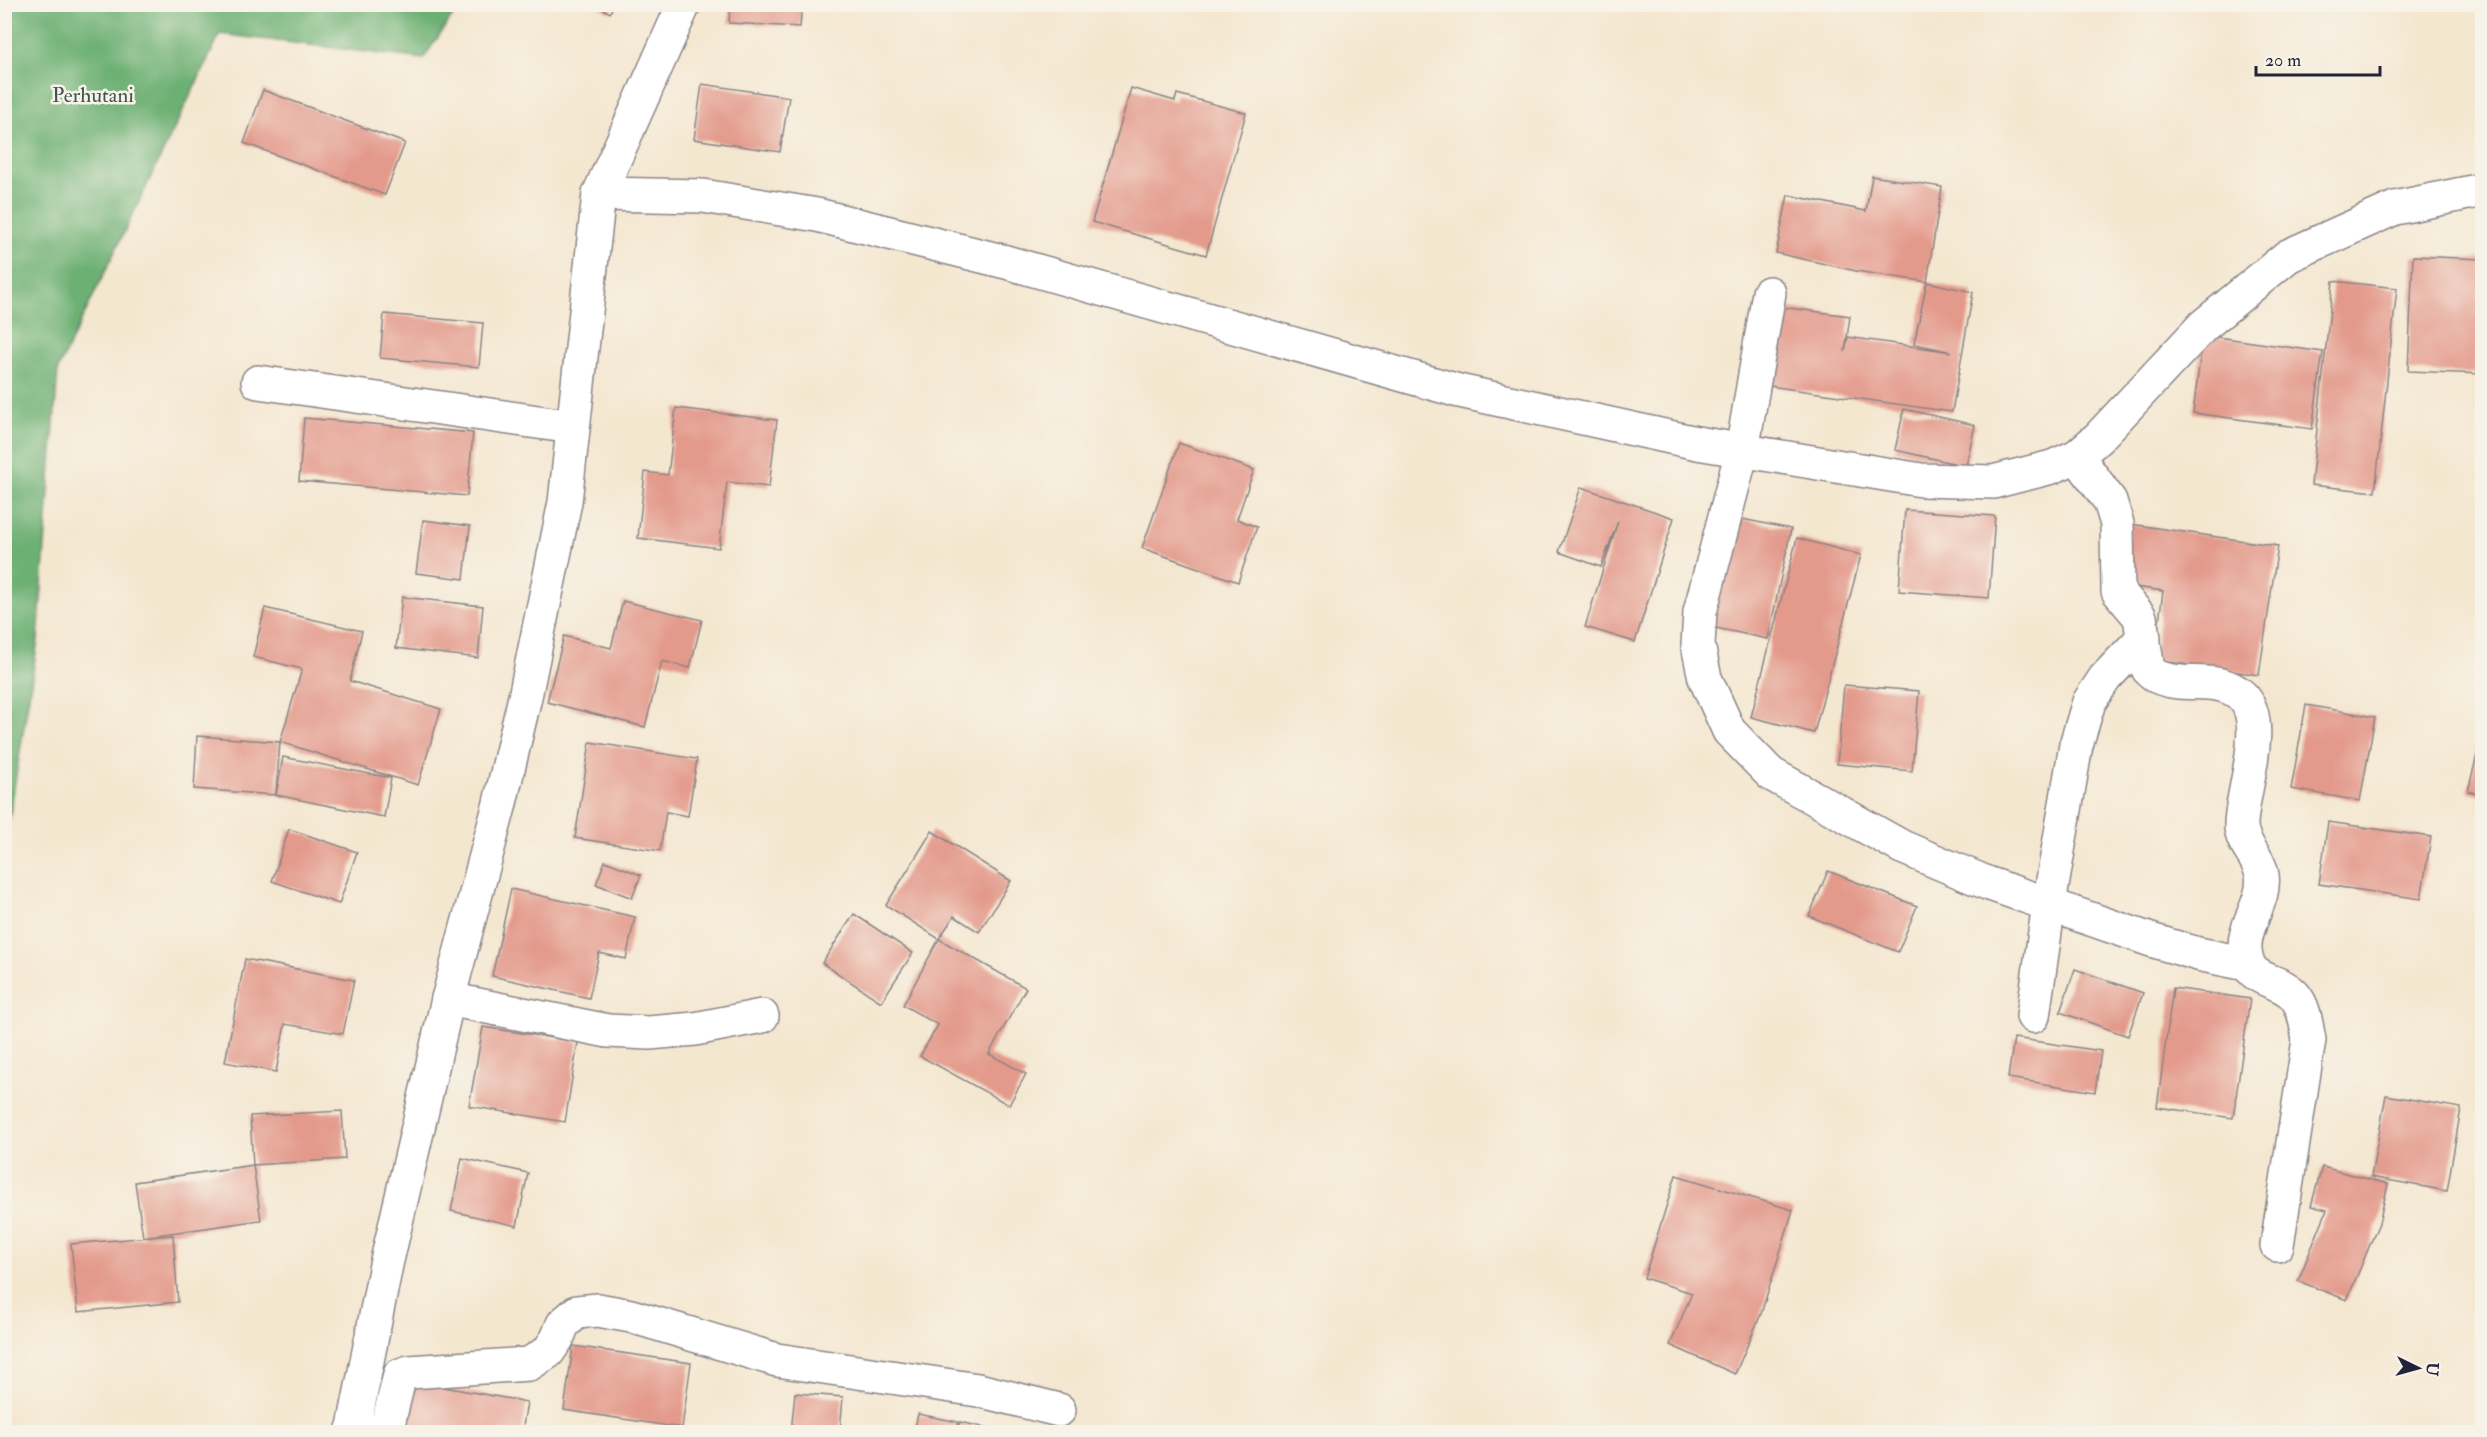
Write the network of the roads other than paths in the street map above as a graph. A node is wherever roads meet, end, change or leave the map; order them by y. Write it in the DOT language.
graph roads {
  1 [pos="684,4"];
  2 [pos="2482,190"];
  3 [pos="598,194"];
  4 [pos="1769,293"];
  5 [pos="258,382"];
  6 [pos="573,427"];
  7 [pos="1742,451"];
  8 [pos="2078,456"];
  9 [pos="2144,637"];
  10 [pos="2049,904"];
  11 [pos="2247,964"];
  12 [pos="448,999"];
  13 [pos="762,1016"];
  14 [pos="2033,1016"];
  15 [pos="2277,1245"];
  16 [pos="1059,1410"];
  17 [pos="353,1431"];
  1 -- 3 [label="street"];
  2 -- 8 [label="street"];
  3 -- 6 [label="street"];
  3 -- 7 [label="street"];
  4 -- 7 [label="street"];
  5 -- 6 [label="street"];
  6 -- 12 [label="street"];
  7 -- 8 [label="street"];
  7 -- 10 [label="street"];
  8 -- 9 [label="street"];
  9 -- 10 [label="street"];
  9 -- 11 [label="street"];
  10 -- 11 [label="street"];
  10 -- 14 [label="street"];
  11 -- 15 [label="street"];
  12 -- 13 [label="street"];
  12 -- 17 [label="street"];
  16 -- 17 [label="street"];
}
